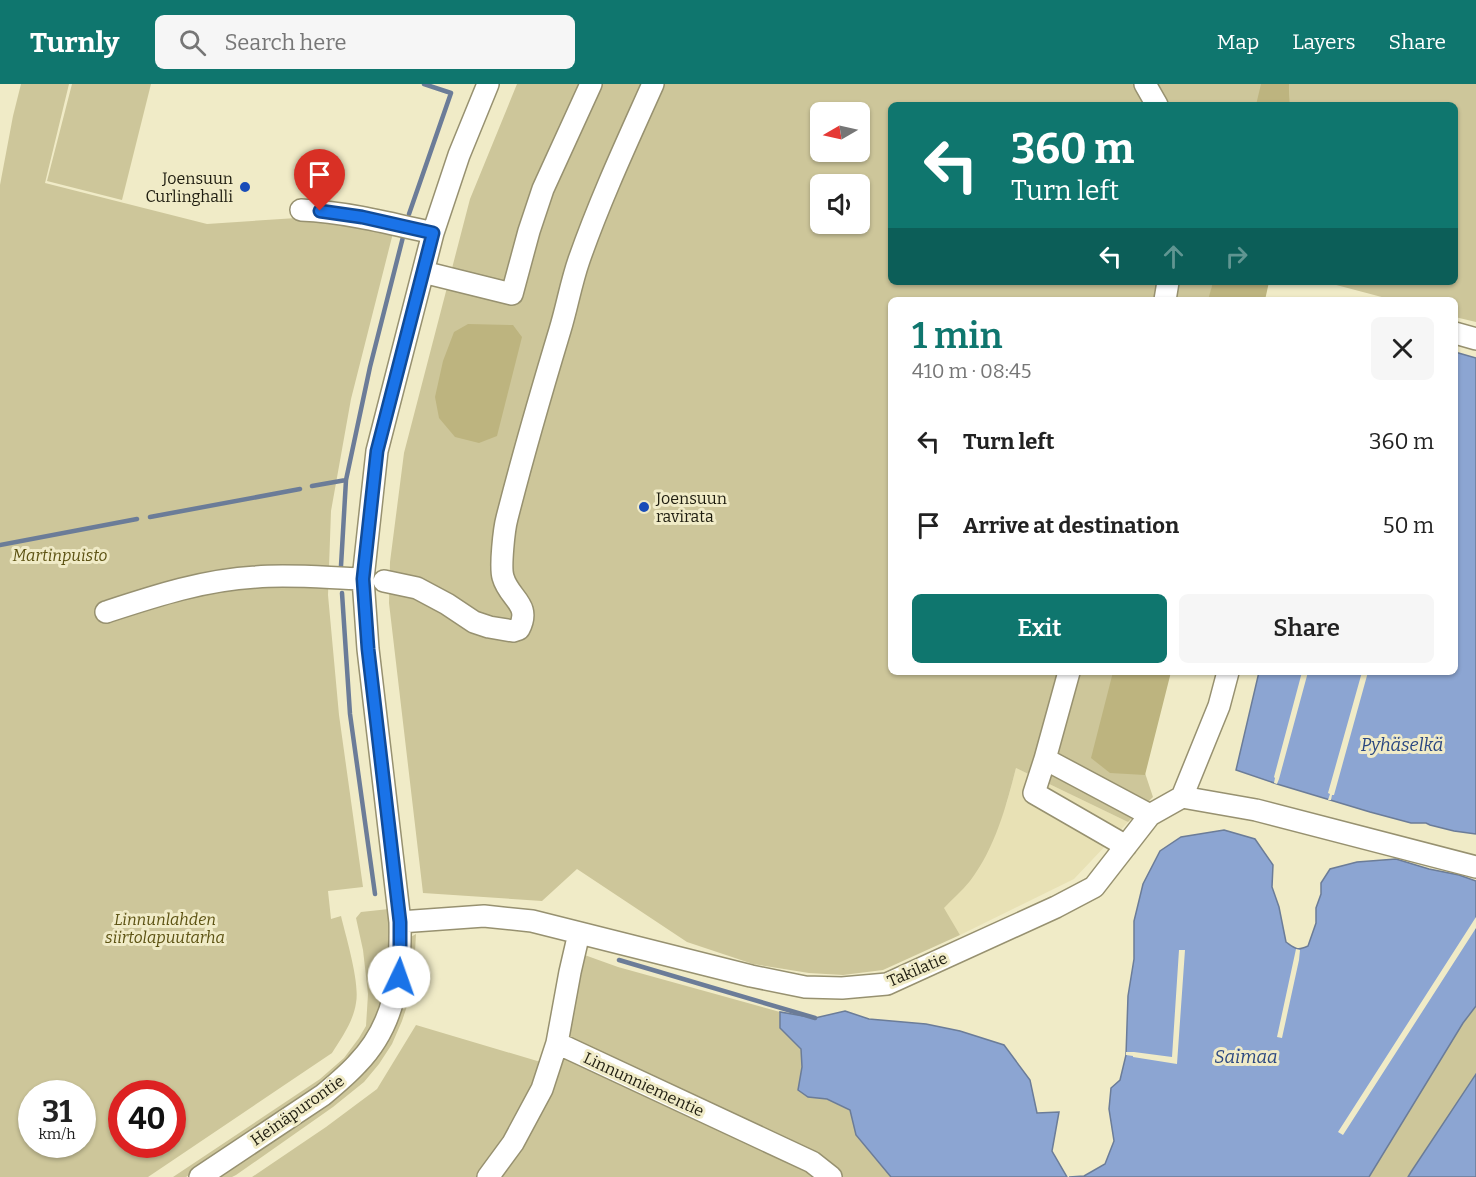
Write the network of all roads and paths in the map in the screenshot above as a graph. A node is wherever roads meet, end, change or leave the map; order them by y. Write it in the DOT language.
graph roads {
  1 [pos="488,84"];
  2 [pos="591,84"];
  3 [pos="653,84"];
  4 [pos="1145,84"];
  5 [pos="1155,102"];
  6 [pos="301,210"];
  7 [pos="433,233"];
  8 [pos="423,272"];
  9 [pos="1458,334"];
  10 [pos="1476,339"];
  11 [pos="363,579"];
  12 [pos="384,581"];
  13 [pos="106,612"];
  14 [pos="1068,675"];
  15 [pos="1227,675"];
  16 [pos="1045,759"];
  17 [pos="1182,796"];
  18 [pos="1150,816"];
  19 [pos="1126,846"];
  20 [pos="1476,867"];
  21 [pos="400,922"];
  22 [pos="579,933"];
  23 [pos="557,1043"];
  24 [pos="200,1177"];
  25 [pos="488,1177"];
  26 [pos="831,1177"];
  1 -- 7 [label="street, Heinäpurontie"];
  2 -- 8 [label="street"];
  3 -- 12 [label="street"];
  4 -- 5 [label="street"];
  6 -- 7 [label="street"];
  7 -- 8 [label="street, Heinäpurontie"];
  8 -- 11 [label="street, Heinäpurontie"];
  9 -- 10 [label="street"];
  11 -- 13 [label="street"];
  11 -- 21 [label="street, Heinäpurontie"];
  14 -- 16 [label="street"];
  15 -- 17 [label="street"];
  16 -- 18 [label="street"];
  16 -- 19 [label="street"];
  17 -- 18 [label="street, Takilatie"];
  17 -- 20 [label="street"];
  18 -- 19 [label="street, Takilatie"];
  19 -- 22 [label="street, Takilatie"];
  21 -- 22 [label="street, Takilatie"];
  21 -- 24 [label="street, Heinäpurontie"];
  22 -- 23 [label="street"];
  23 -- 25 [label="street"];
  23 -- 26 [label="street, Linnunniementie"];
}
